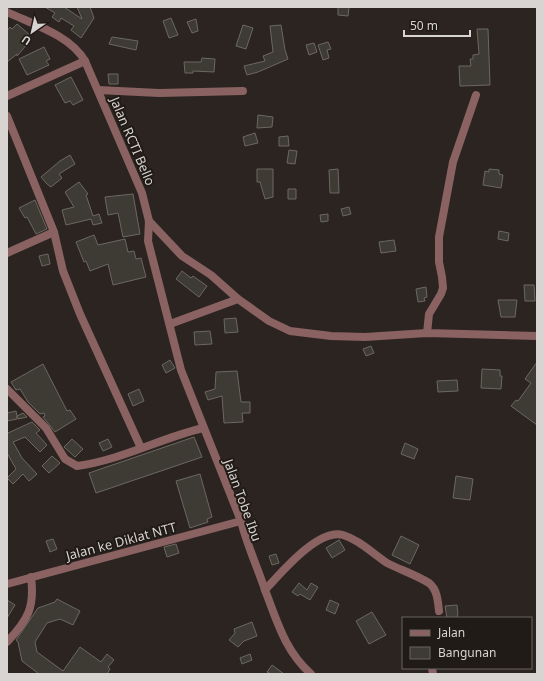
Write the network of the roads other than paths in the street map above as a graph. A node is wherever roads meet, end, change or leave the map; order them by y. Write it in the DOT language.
graph roads {
  1 [pos="7,12"];
  2 [pos="85,61"];
  3 [pos="98,90"];
  4 [pos="243,91"];
  5 [pos="476,95"];
  6 [pos="7,96"];
  7 [pos="7,116"];
  8 [pos="149,221"];
  9 [pos="54,232"];
  10 [pos="7,253"];
  11 [pos="238,299"];
  12 [pos="170,324"];
  13 [pos="427,333"];
  14 [pos="537,336"];
  15 [pos="7,389"];
  16 [pos="204,428"];
  17 [pos="141,448"];
  18 [pos="241,520"];
  19 [pos="31,576"];
  20 [pos="7,584"];
  21 [pos="265,590"];
  22 [pos="439,611"];
  23 [pos="7,642"];
  24 [pos="311,674"];
  1 -- 2 [label="street, Jalan RCTI Bello"];
  2 -- 3 [label="street, Jalan RCTI Bello"];
  2 -- 6 [label="street"];
  3 -- 4 [label="street"];
  3 -- 8 [label="street, Jalan RCTI Bello"];
  5 -- 13 [label="street"];
  7 -- 9 [label="street"];
  8 -- 11 [label="street"];
  8 -- 12 [label="street, Jalan RCTI Bello"];
  9 -- 10 [label="street"];
  9 -- 17 [label="street"];
  11 -- 12 [label="street"];
  11 -- 13 [label="street"];
  12 -- 16 [label="street, Jalan Tobe Ibu"];
  13 -- 14 [label="street"];
  15 -- 17 [label="street"];
  16 -- 17 [label="street"];
  16 -- 18 [label="street, Jalan Tobe Ibu"];
  18 -- 19 [label="street, Jalan ke Diklat NTT"];
  18 -- 21 [label="street, Jalan Tobe Ibu"];
  19 -- 20 [label="street, Jalan ke Diklat NTT"];
  19 -- 23 [label="street"];
  21 -- 22 [label="street"];
  21 -- 24 [label="street, Jalan Tobe Ibu"];
}
